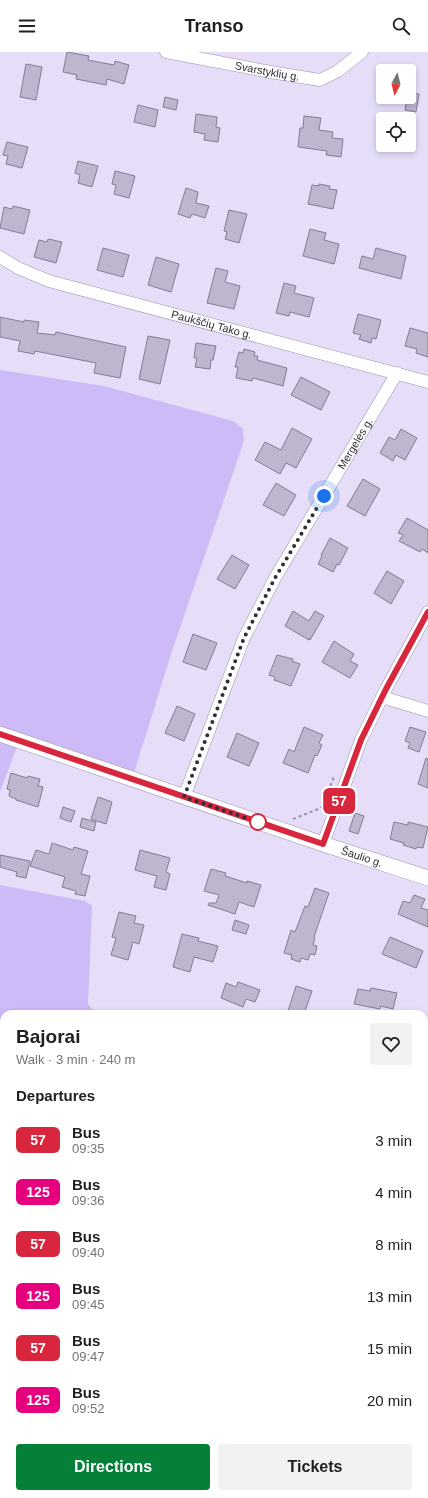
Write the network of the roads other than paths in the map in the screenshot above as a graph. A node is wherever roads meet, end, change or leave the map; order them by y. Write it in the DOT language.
graph roads {
  1 [pos="166,52"];
  2 [pos="362,52"];
  3 [pos="0,258"];
  4 [pos="397,373"];
  5 [pos="428,382"];
  6 [pos="428,612"];
  7 [pos="382,697"];
  8 [pos="428,711"];
  9 [pos="0,734"];
  10 [pos="184,797"];
  11 [pos="323,844"];
  12 [pos="428,878"];
  1 -- 2 [label="street, Svarstyklių g."];
  3 -- 4 [label="street, Paukščių Tako g."];
  4 -- 5 [label="street, Paukščių Tako g."];
  4 -- 10 [label="street, Mergelės g."];
  6 -- 7 [label="street"];
  7 -- 8 [label="street"];
  7 -- 11 [label="street"];
  9 -- 10 [label="street, Šaulio g."];
  10 -- 11 [label="street, Šaulio g."];
  11 -- 12 [label="street, Šaulio g."];
}
